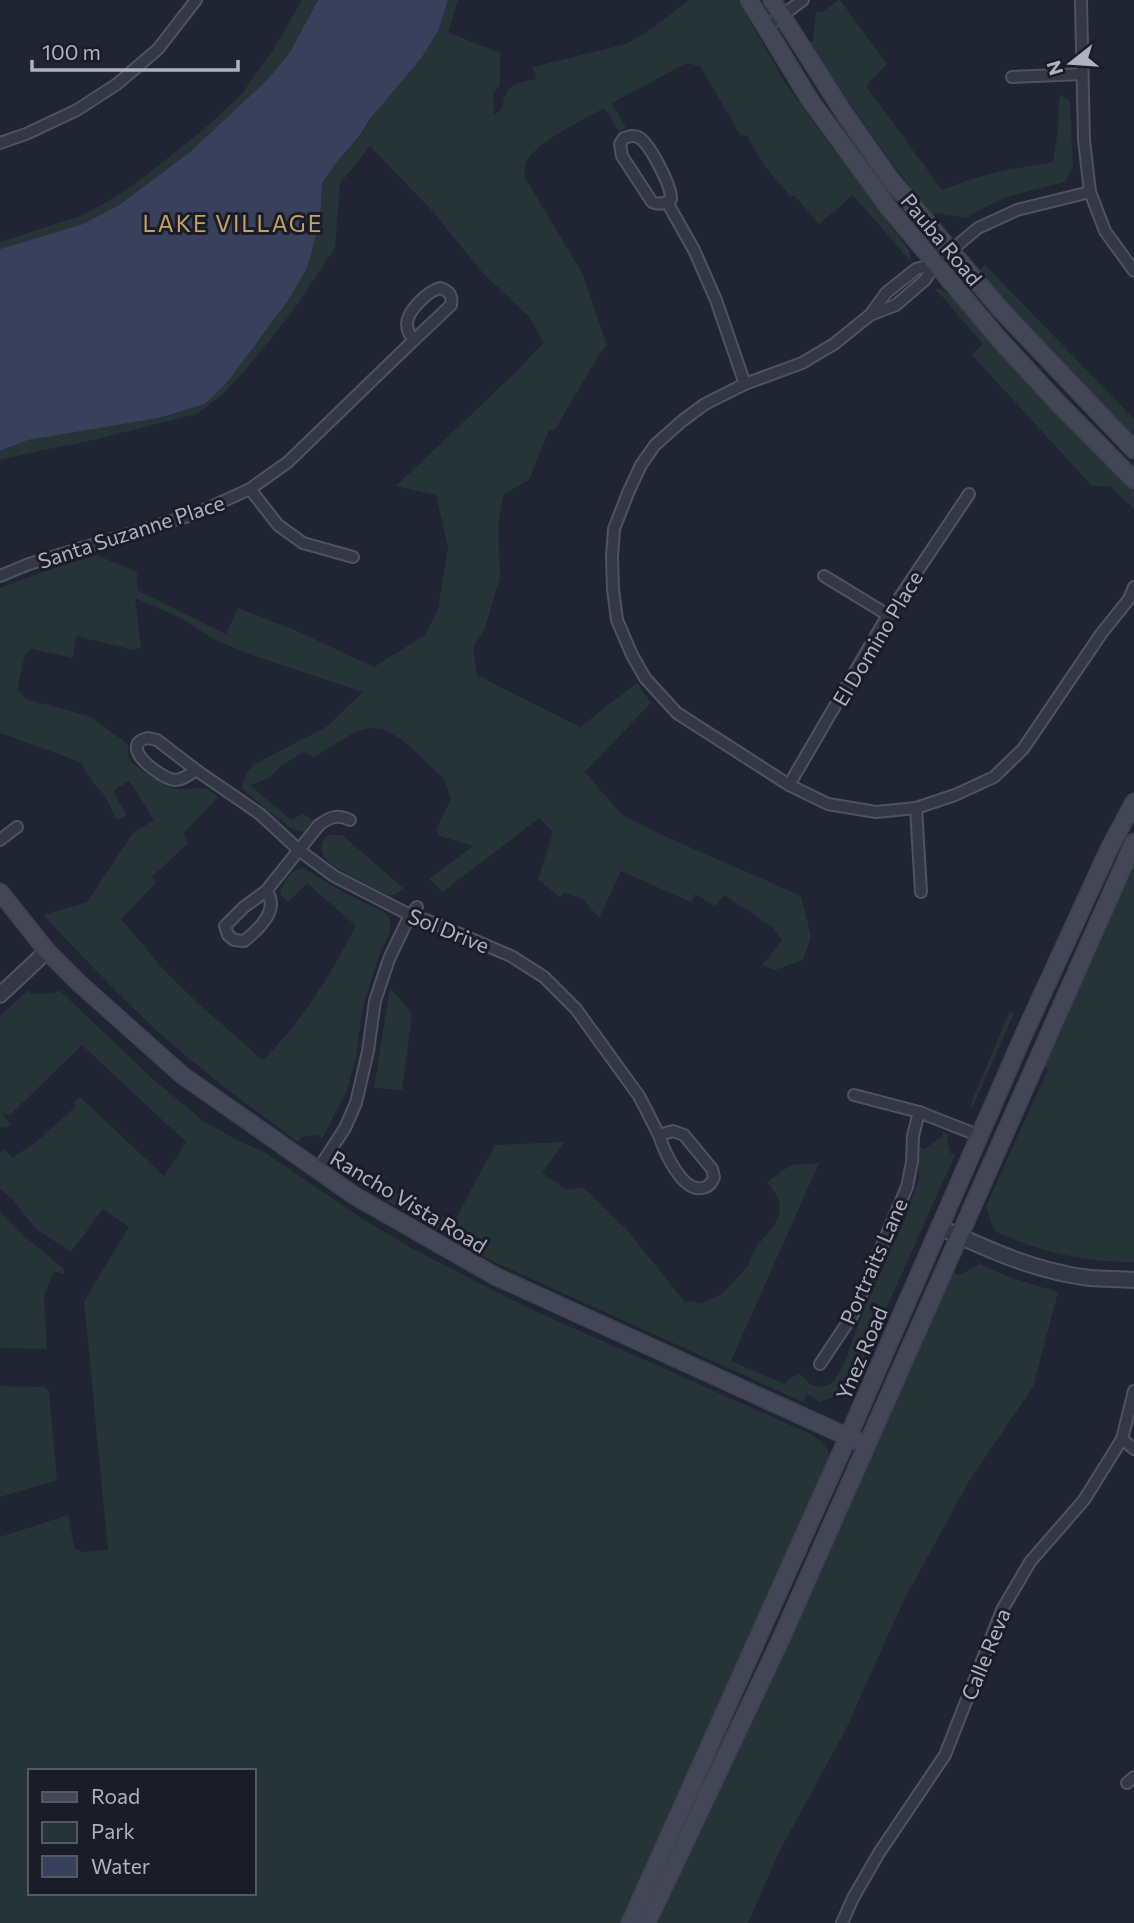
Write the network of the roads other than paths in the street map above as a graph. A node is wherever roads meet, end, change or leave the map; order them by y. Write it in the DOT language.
graph roads {
  1 [pos="196,0"];
  2 [pos="749,0"];
  3 [pos="772,0"];
  4 [pos="803,0"];
  5 [pos="1081,0"];
  6 [pos="782,17"];
  7 [pos="765,28"];
  8 [pos="1082,74"];
  9 [pos="1012,77"];
  10 [pos="0,143"];
  11 [pos="1090,192"];
  12 [pos="667,202"];
  13 [pos="950,250"];
  14 [pos="935,264"];
  15 [pos="1134,271"];
  16 [pos="414,340"];
  17 [pos="746,384"];
  18 [pos="1134,450"];
  19 [pos="1134,480"];
  20 [pos="250,489"];
  21 [pos="969,494"];
  22 [pos="354,557"];
  23 [pos="0,576"];
  24 [pos="824,576"];
  25 [pos="1134,587"];
  26 [pos="1132,599"];
  27 [pos="888,615"];
  28 [pos="195,770"];
  29 [pos="789,785"];
  30 [pos="1134,802"];
  31 [pos="916,808"];
  32 [pos="350,820"];
  33 [pos="16,827"];
  34 [pos="0,840"];
  35 [pos="1134,842"];
  36 [pos="300,851"];
  37 [pos="267,891"];
  38 [pos="0,892"];
  39 [pos="921,892"];
  40 [pos="414,911"];
  41 [pos="47,951"];
  42 [pos="0,995"];
  43 [pos="854,1095"];
  44 [pos="919,1112"];
  45 [pos="659,1135"];
  46 [pos="979,1136"];
  47 [pos="317,1171"];
  48 [pos="939,1227"];
  49 [pos="959,1236"];
  50 [pos="1134,1280"];
  51 [pos="820,1364"];
  52 [pos="1134,1391"];
  53 [pos="848,1437"];
  54 [pos="1122,1439"];
  55 [pos="865,1445"];
  56 [pos="1134,1449"];
  57 [pos="630,1923"];
  58 [pos="647,1923"];
  59 [pos="842,1923"];
  1 -- 10 [label="street"];
  2 -- 7 [label="main road, Pauba Road"];
  3 -- 6 [label="main road, Pauba Road"];
  4 -- 6 [label="street"];
  5 -- 8 [label="street"];
  6 -- 7 [label="street"];
  6 -- 13 [label="main road, Pauba Road"];
  7 -- 14 [label="main road, Pauba Road"];
  8 -- 9 [label="street"];
  8 -- 11 [label="street"];
  11 -- 13 [label="street"];
  11 -- 15 [label="street"];
  12 -- 12 [label="street"];
  12 -- 17 [label="street"];
  13 -- 14 [label="street"];
  13 -- 18 [label="main road, Pauba Road"];
  14 -- 17 [label="street"];
  14 -- 19 [label="main road, Pauba Road"];
  16 -- 16 [label="street, Santa Suzanne Place"];
  16 -- 20 [label="street, Santa Suzanne Place"];
  17 -- 29 [label="street"];
  20 -- 22 [label="street"];
  20 -- 23 [label="street, Santa Suzanne Place"];
  21 -- 27 [label="street, El Domino Place"];
  24 -- 27 [label="street"];
  25 -- 26 [label="street"];
  26 -- 31 [label="street"];
  27 -- 29 [label="street, El Domino Place"];
  28 -- 28 [label="street, Sol Drive"];
  28 -- 36 [label="street, Sol Drive"];
  29 -- 31 [label="street"];
  30 -- 46 [label="main road, Ynez Road"];
  31 -- 39 [label="street"];
  32 -- 36 [label="street"];
  33 -- 34 [label="street"];
  35 -- 49 [label="main road, Ynez Road"];
  36 -- 37 [label="street"];
  36 -- 40 [label="street, Sol Drive"];
  37 -- 37 [label="street"];
  38 -- 41 [label="main road, Rancho Vista Road"];
  40 -- 45 [label="street, Sol Drive"];
  40 -- 47 [label="street"];
  41 -- 42 [label="street"];
  41 -- 47 [label="main road, Rancho Vista Road"];
  43 -- 44 [label="street"];
  44 -- 46 [label="street"];
  44 -- 51 [label="street, Portraits Lane"];
  45 -- 45 [label="street, Sol Drive"];
  46 -- 48 [label="main road, Ynez Road"];
  47 -- 53 [label="main road, Rancho Vista Road"];
  48 -- 49 [label="street"];
  48 -- 53 [label="main road, Ynez Road"];
  49 -- 50 [label="street"];
  49 -- 55 [label="main road, Ynez Road"];
  52 -- 54 [label="street, Calle Reva"];
  53 -- 55 [label="main road, Rancho Vista Road"];
  53 -- 57 [label="main road, Ynez Road"];
  54 -- 56 [label="street"];
  54 -- 59 [label="street, Calle Reva"];
  55 -- 58 [label="main road, Ynez Road"];
}
